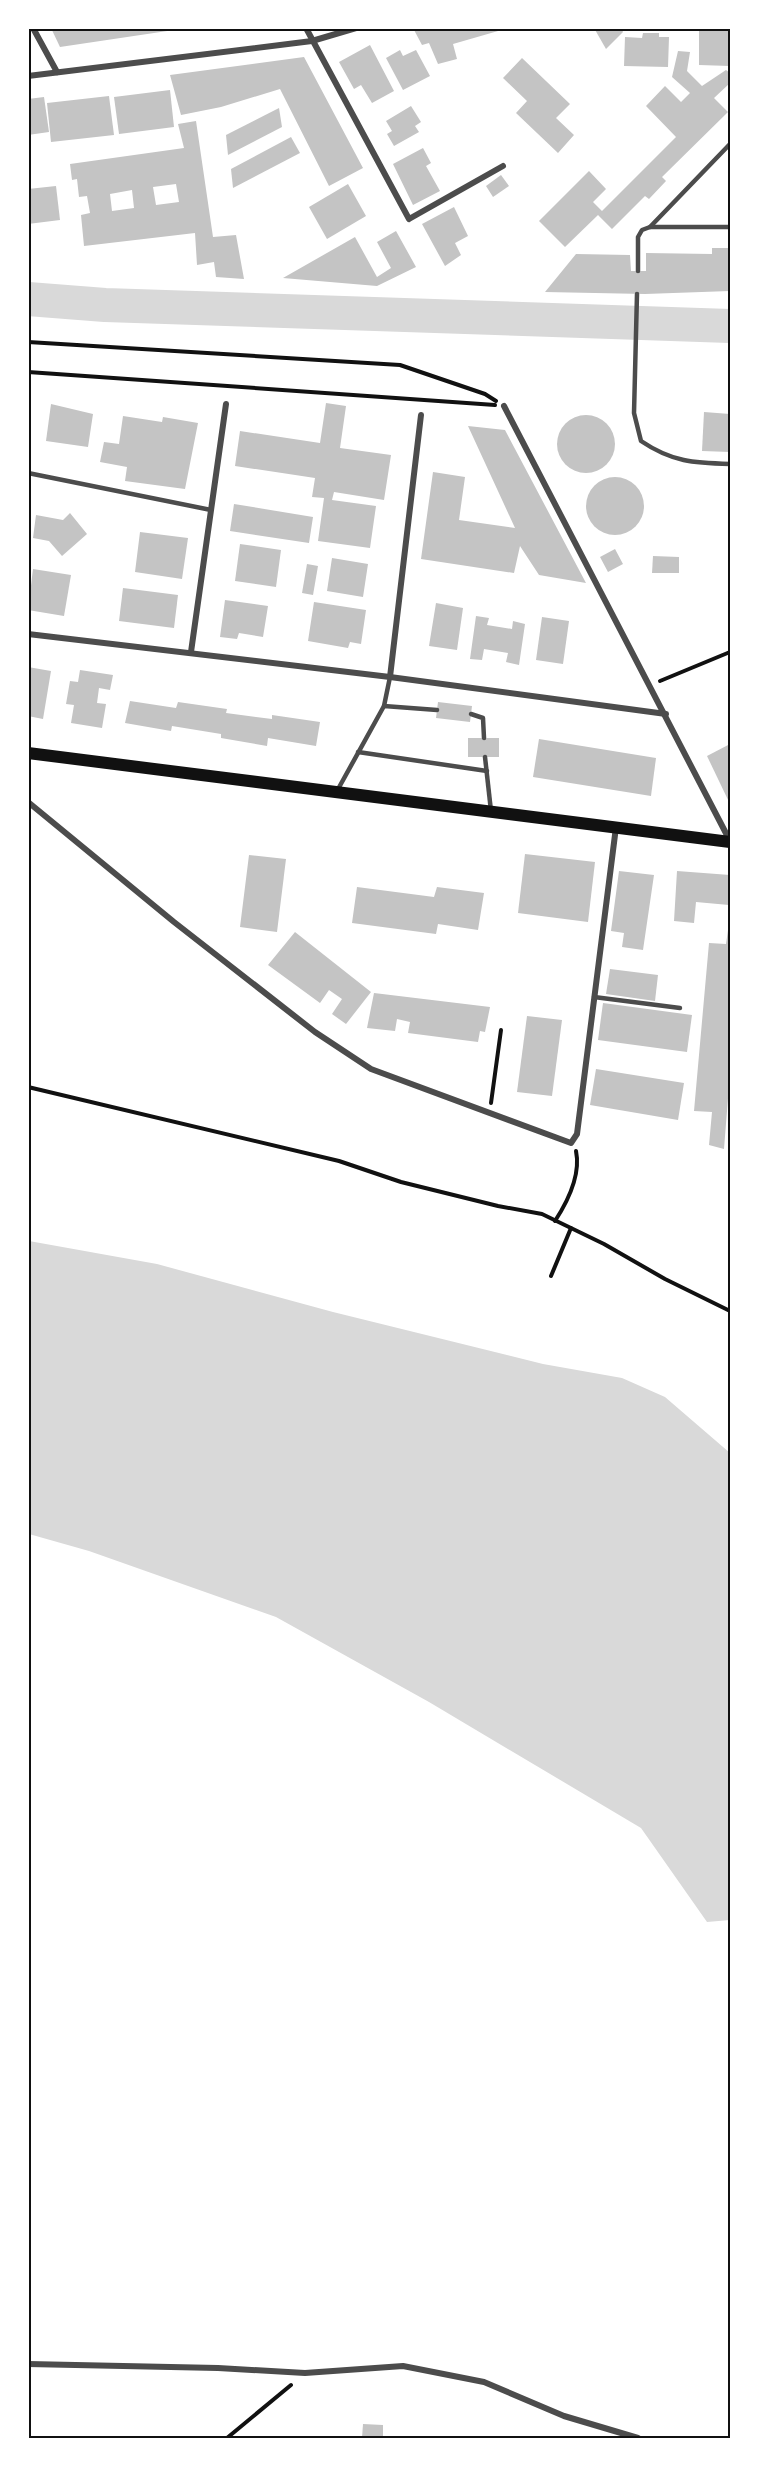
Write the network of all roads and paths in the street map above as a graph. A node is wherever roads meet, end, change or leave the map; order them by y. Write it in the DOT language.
graph roads {
  1 [pos="33,28"];
  2 [pos="306,28"];
  3 [pos="356,28"];
  4 [pos="312,41"];
  5 [pos="57,72"];
  6 [pos="28,76"];
  7 [pos="730,144"];
  8 [pos="503,166"];
  9 [pos="650,227"];
  10 [pos="730,227"];
  11 [pos="638,271"];
  12 [pos="637,294"];
  13 [pos="28,342"];
  14 [pos="28,372"];
  15 [pos="226,404"];
  16 [pos="504,406"];
  17 [pos="421,415"];
  18 [pos="730,464"];
  19 [pos="28,473"];
  20 [pos="211,510"];
  21 [pos="28,634"];
  22 [pos="191,652"];
  23 [pos="730,652"];
  24 [pos="390,677"];
  25 [pos="651,685"];
  26 [pos="384,706"];
  27 [pos="437,710"];
  28 [pos="471,714"];
  29 [pos="666,714"];
  30 [pos="484,738"];
  31 [pos="28,753"];
  32 [pos="358,753"];
  33 [pos="485,757"];
  34 [pos="487,771"];
  35 [pos="336,792"];
  36 [pos="28,801"];
  37 [pos="491,811"];
  38 [pos="616,827"];
  39 [pos="730,842"];
  40 [pos="594,997"];
  41 [pos="680,1008"];
  42 [pos="501,1030"];
  43 [pos="28,1088"];
  44 [pos="487,1112"];
  45 [pos="571,1143"];
  46 [pos="555,1221"];
  47 [pos="571,1228"];
  48 [pos="550,1276"];
  49 [pos="730,1311"];
  50 [pos="28,2364"];
  51 [pos="305,2373"];
  52 [pos="227,2439"];
  53 [pos="638,2439"];
  1 -- 5 [label="street"];
  2 -- 4 [label="street"];
  3 -- 4 [label="street"];
  4 -- 5 [label="street"];
  4 -- 8 [label="street"];
  5 -- 6 [label="street"];
  7 -- 9 [label="lane"];
  9 -- 10 [label="lane"];
  9 -- 11 [label="lane"];
  12 -- 18 [label="lane"];
  13 -- 16 [label="path"];
  14 -- 16 [label="path"];
  15 -- 20 [label="street"];
  16 -- 25 [label="street"];
  17 -- 24 [label="street"];
  19 -- 20 [label="lane"];
  20 -- 22 [label="street"];
  21 -- 22 [label="street"];
  22 -- 24 [label="street"];
  23 -- 25 [label="path"];
  24 -- 26 [label="lane"];
  24 -- 29 [label="street"];
  25 -- 29 [label="street"];
  26 -- 27 [label="lane"];
  26 -- 32 [label="lane"];
  28 -- 30 [label="lane"];
  29 -- 39 [label="street"];
  31 -- 35 [label="main road"];
  32 -- 34 [label="lane"];
  32 -- 35 [label="lane"];
  33 -- 34 [label="lane"];
  34 -- 37 [label="lane"];
  35 -- 37 [label="main road"];
  36 -- 44 [label="street"];
  37 -- 38 [label="main road"];
  38 -- 39 [label="main road"];
  38 -- 40 [label="street"];
  40 -- 41 [label="lane"];
  40 -- 45 [label="street"];
  42 -- 44 [label="path"];
  43 -- 46 [label="path"];
  44 -- 45 [label="street"];
  45 -- 46 [label="path"];
  46 -- 47 [label="path"];
  47 -- 48 [label="path"];
  47 -- 49 [label="path"];
  50 -- 51 [label="street"];
  51 -- 52 [label="path"];
  51 -- 53 [label="street"];
}
